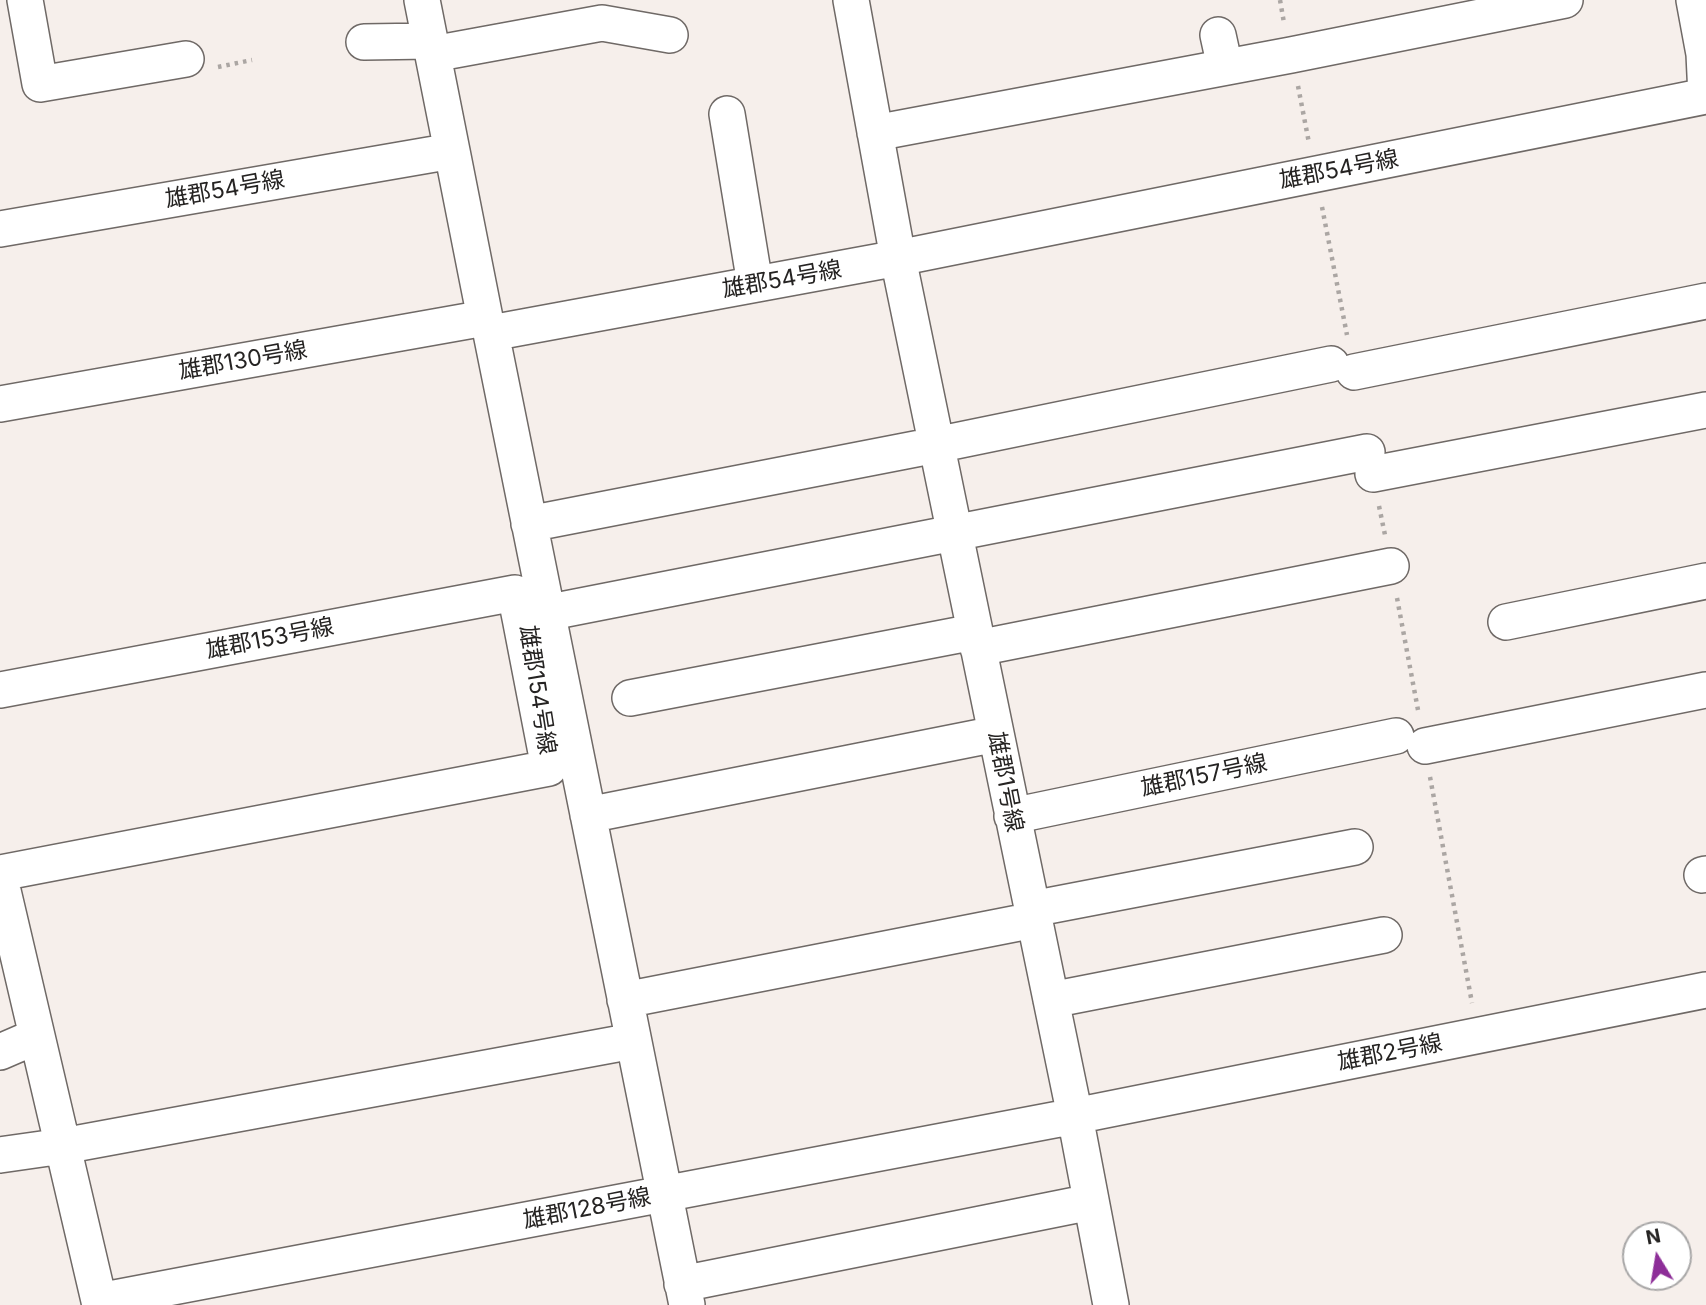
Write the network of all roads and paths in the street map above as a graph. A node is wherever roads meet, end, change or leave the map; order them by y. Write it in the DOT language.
graph roads {
  1 [pos="25,0"];
  2 [pos="422,0"];
  3 [pos="851,0"];
  4 [pos="1280,0"];
  5 [pos="1565,0"];
  6 [pos="1694,0"];
  7 [pos="670,35"];
  8 [pos="364,42"];
  9 [pos="432,47"];
  10 [pos="1291,55"];
  11 [pos="186,59"];
  12 [pos="1706,96"];
  13 [pos="727,114"];
  14 [pos="875,133"];
  15 [pos="452,151"];
  16 [pos="1316,175"];
  17 [pos="0,229"];
  18 [pos="898,258"];
  19 [pos="755,284"];
  20 [pos="1706,301"];
  21 [pos="488,326"];
  22 [pos="1342,368"];
  23 [pos="0,404"];
  24 [pos="1706,410"];
  25 [pos="936,445"];
  26 [pos="1370,463"];
  27 [pos="529,524"];
  28 [pos="954,534"];
  29 [pos="1391,566"];
  30 [pos="1706,581"];
  31 [pos="533,615"];
  32 [pos="1506,622"];
  33 [pos="976,640"];
  34 [pos="0,690"];
  35 [pos="1706,690"];
  36 [pos="630,698"];
  37 [pos="996,734"];
  38 [pos="1410,741"];
  39 [pos="588,815"];
  40 [pos="1012,816"];
  41 [pos="1355,846"];
  42 [pos="0,876"];
  43 [pos="1033,914"];
  44 [pos="1384,935"];
  45 [pos="1706,990"];
  46 [pos="625,1000"];
  47 [pos="1051,1000"];
  48 [pos="1478,1035"];
  49 [pos="37,1036"];
  50 [pos="633,1041"];
  51 [pos="0,1052"];
  52 [pos="1074,1116"];
  53 [pos="63,1146"];
  54 [pos="0,1155"];
  55 [pos="665,1195"];
  56 [pos="1091,1202"];
  57 [pos="685,1295"];
  58 [pos="99,1303"];
  59 [pos="1111,1305"];
  1 -- 11 [label="street"];
  2 -- 9 [label="street"];
  3 -- 14 [label="street, 雄郡1号線"];
  4 -- 10 [label="path"];
  5 -- 10 [label="street"];
  6 -- 12 [label="street"];
  7 -- 9 [label="street"];
  8 -- 9 [label="street"];
  9 -- 15 [label="street"];
  10 -- 14 [label="street"];
  10 -- 16 [label="path"];
  12 -- 16 [label="street, 雄郡54号線"];
  13 -- 19 [label="street"];
  14 -- 18 [label="street, 雄郡1号線"];
  15 -- 17 [label="street, 雄郡54号線"];
  15 -- 21 [label="street"];
  16 -- 18 [label="street, 雄郡54号線"];
  16 -- 22 [label="path"];
  18 -- 19 [label="street, 雄郡54号線"];
  18 -- 25 [label="street, 雄郡1号線"];
  19 -- 21 [label="street, 雄郡54号線"];
  20 -- 22 [label="street"];
  21 -- 23 [label="street, 雄郡130号線"];
  21 -- 27 [label="street"];
  22 -- 25 [label="street"];
  24 -- 26 [label="street, 雄郡154号線"];
  25 -- 27 [label="street"];
  25 -- 28 [label="street, 雄郡1号線"];
  26 -- 28 [label="street, 雄郡154号線"];
  26 -- 29 [label="path"];
  27 -- 31 [label="street"];
  28 -- 31 [label="street, 雄郡154号線"];
  28 -- 33 [label="street, 雄郡1号線"];
  29 -- 33 [label="street"];
  29 -- 38 [label="path"];
  30 -- 32 [label="street"];
  31 -- 34 [label="street, 雄郡153号線"];
  31 -- 39 [label="street"];
  31 -- 42 [label="street, 雄郡154号線"];
  33 -- 36 [label="street"];
  33 -- 37 [label="street, 雄郡1号線"];
  35 -- 38 [label="street, 雄郡157号線"];
  37 -- 39 [label="street"];
  37 -- 40 [label="street, 雄郡1号線"];
  38 -- 40 [label="street, 雄郡157号線"];
  38 -- 48 [label="path"];
  39 -- 46 [label="street"];
  40 -- 43 [label="street, 雄郡1号線"];
  41 -- 43 [label="street"];
  42 -- 49 [label="street"];
  43 -- 46 [label="street"];
  43 -- 47 [label="street, 雄郡1号線"];
  44 -- 47 [label="street"];
  45 -- 48 [label="street, 雄郡2号線"];
  46 -- 50 [label="street"];
  47 -- 52 [label="street, 雄郡1号線"];
  48 -- 52 [label="street, 雄郡2号線"];
  49 -- 51 [label="street"];
  49 -- 53 [label="street"];
  50 -- 53 [label="street"];
  50 -- 55 [label="street"];
  52 -- 55 [label="street, 雄郡128号線"];
  52 -- 56 [label="street, 雄郡1号線"];
  53 -- 54 [label="street"];
  53 -- 58 [label="street"];
  55 -- 57 [label="street"];
  55 -- 58 [label="street, 雄郡128号線"];
  56 -- 57 [label="street"];
  56 -- 59 [label="street, 雄郡1号線"];
}
